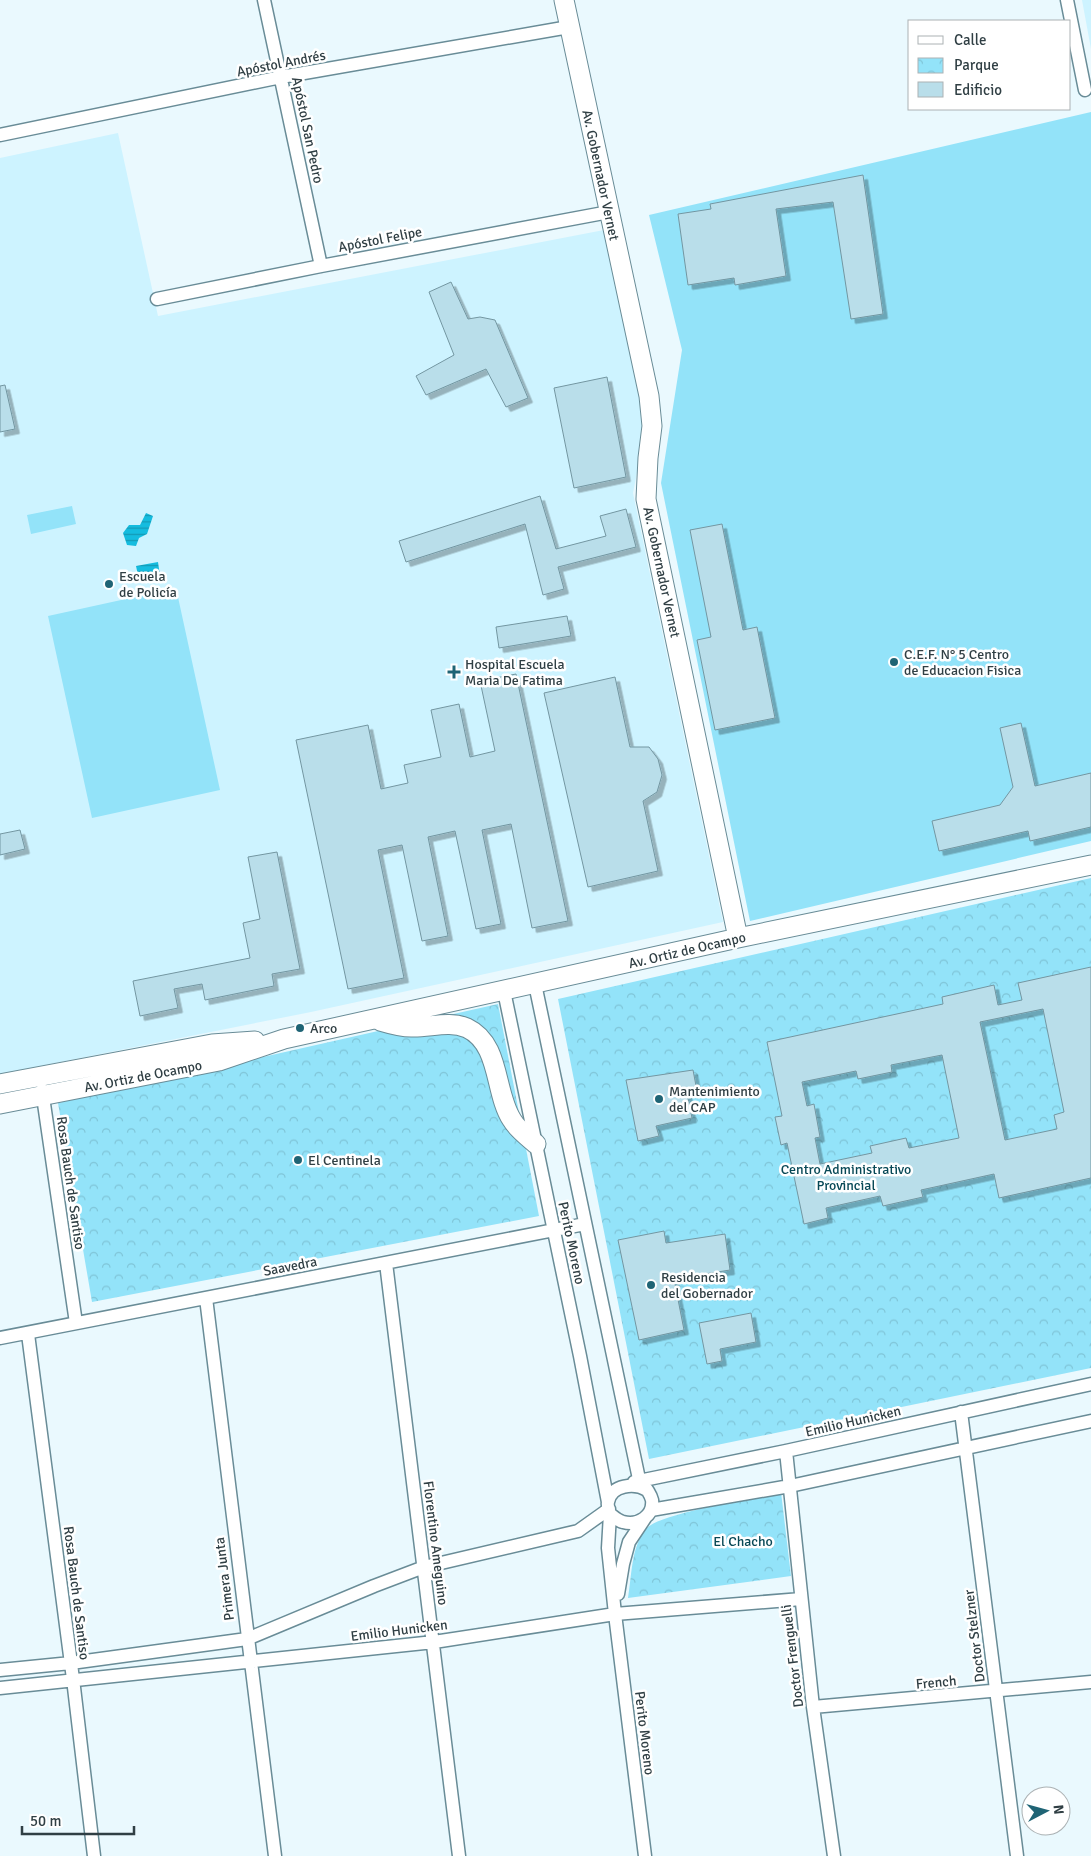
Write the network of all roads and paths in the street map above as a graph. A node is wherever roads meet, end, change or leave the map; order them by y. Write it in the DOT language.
graph roads {
  1 [pos="264,0"];
  2 [pos="564,0"];
  3 [pos="1067,0"];
  4 [pos="570,27"];
  5 [pos="281,78"];
  6 [pos="1085,90"];
  7 [pos="0,134"];
  8 [pos="609,212"];
  9 [pos="321,266"];
  10 [pos="157,299"];
  11 [pos="1091,865"];
  12 [pos="738,938"];
  13 [pos="535,984"];
  14 [pos="504,991"];
  15 [pos="374,1019"];
  16 [pos="284,1039"];
  17 [pos="40,1077"];
  18 [pos="0,1084"];
  19 [pos="43,1096"];
  20 [pos="0,1104"];
  21 [pos="536,1144"];
  22 [pos="585,1224"];
  23 [pos="554,1231"];
  24 [pos="386,1263"];
  25 [pos="206,1298"];
  26 [pos="76,1323"];
  27 [pos="28,1334"];
  28 [pos="0,1338"];
  29 [pos="1091,1384"];
  30 [pos="961,1412"];
  31 [pos="1091,1421"];
  32 [pos="966,1448"];
  33 [pos="786,1451"];
  34 [pos="643,1485"];
  35 [pos="790,1486"];
  36 [pos="609,1509"];
  37 [pos="648,1514"];
  38 [pos="424,1567"];
  39 [pos="801,1599"];
  40 [pos="615,1614"];
  41 [pos="247,1639"];
  42 [pos="434,1642"];
  43 [pos="252,1662"];
  44 [pos="71,1663"];
  45 [pos="0,1670"];
  46 [pos="73,1680"];
  47 [pos="1091,1682"];
  48 [pos="0,1688"];
  49 [pos="996,1692"];
  50 [pos="813,1707"];
  51 [pos="94,1856"];
  52 [pos="275,1856"];
  53 [pos="459,1856"];
  54 [pos="645,1856"];
  55 [pos="834,1856"];
  56 [pos="1017,1856"];
  1 -- 5 [label="street, Apóstol San Pedro"];
  2 -- 4 [label="main road, Av. Gobernador Vernet"];
  3 -- 6 [label="street"];
  4 -- 5 [label="street, Apóstol Andrés"];
  4 -- 8 [label="main road, Av. Gobernador Vernet"];
  5 -- 7 [label="street, Apóstol Andrés"];
  5 -- 9 [label="street, Apóstol San Pedro"];
  8 -- 9 [label="street, Apóstol Felipe"];
  8 -- 12 [label="main road, Av. Gobernador Vernet"];
  9 -- 10 [label="street, Apóstol Felipe"];
  11 -- 12 [label="main road, Av. Ortiz de Ocampo"];
  12 -- 13 [label="main road, Av. Ortiz de Ocampo"];
  13 -- 14 [label="main road, Av. Ortiz de Ocampo"];
  13 -- 22 [label="street, Perito Moreno"];
  14 -- 15 [label="main road, Av. Ortiz de Ocampo"];
  14 -- 21 [label="street, Perito Moreno"];
  15 -- 16 [label="main road, Av. Ortiz de Ocampo"];
  15 -- 21 [label="main road"];
  16 -- 17 [label="main road, Av. Ortiz de Ocampo"];
  16 -- 19 [label="main road, Av. Ortiz de Ocampo"];
  17 -- 18 [label="main road, Av. Ortiz de Ocampo"];
  17 -- 19 [label="street, Rosa Bauch de Santiso"];
  19 -- 20 [label="main road, Av. Ortiz de Ocampo"];
  19 -- 26 [label="street, Rosa Bauch de Santiso"];
  21 -- 23 [label="street, Perito Moreno"];
  22 -- 23 [label="street, Saavedra"];
  22 -- 34 [label="street, Perito Moreno"];
  23 -- 24 [label="street, Saavedra"];
  23 -- 36 [label="street, Perito Moreno"];
  24 -- 25 [label="street, Saavedra"];
  24 -- 38 [label="street, Florentino Ameguino"];
  25 -- 26 [label="street, Saavedra"];
  25 -- 41 [label="street, Primera Junta"];
  26 -- 27 [label="street, Saavedra"];
  27 -- 28 [label="street, Saavedra"];
  27 -- 44 [label="street, Rosa Bauch de Santiso"];
  29 -- 30 [label="street, Emilio Hunicken"];
  30 -- 32 [label="street, Doctor Stelzner"];
  30 -- 33 [label="street, Emilio Hunicken"];
  31 -- 32 [label="street"];
  32 -- 35 [label="street"];
  32 -- 49 [label="street, Doctor Stelzner"];
  33 -- 34 [label="street, Emilio Hunicken"];
  33 -- 35 [label="street, Doctor Frenguelli"];
  34 -- 36 [label="street, Emilio Hunicken"];
  34 -- 37 [label="street"];
  35 -- 37 [label="street"];
  35 -- 39 [label="street, Doctor Frenguelli"];
  36 -- 37 [label="street"];
  36 -- 38 [label="street, Emilio Hunicken"];
  36 -- 40 [label="street, Perito Moreno"];
  37 -- 40 [label="street, Perito Moreno"];
  38 -- 41 [label="street, Emilio Hunicken"];
  38 -- 42 [label="street, Florentino Ameguino"];
  39 -- 40 [label="street, Emilio Hunicken"];
  39 -- 50 [label="street, Doctor Frenguelli"];
  40 -- 42 [label="street, Emilio Hunicken"];
  40 -- 54 [label="street, Perito Moreno"];
  41 -- 43 [label="street, Primera Junta"];
  41 -- 44 [label="street, Emilio Hunicken"];
  42 -- 43 [label="street, Emilio Hunicken"];
  42 -- 53 [label="street, Florentino Ameguino"];
  43 -- 46 [label="street, Emilio Hunicken"];
  43 -- 52 [label="street, Primera Junta"];
  44 -- 45 [label="street, Emilio Hunicken"];
  44 -- 46 [label="street, Rosa Bauch de Santiso"];
  46 -- 48 [label="street, Emilio Hunicken"];
  46 -- 51 [label="street, Rosa Bauch de Santiso"];
  47 -- 49 [label="street, French"];
  49 -- 50 [label="street, French"];
  49 -- 56 [label="street, Doctor Stelzner"];
  50 -- 55 [label="street, Doctor Frenguelli"];
}
